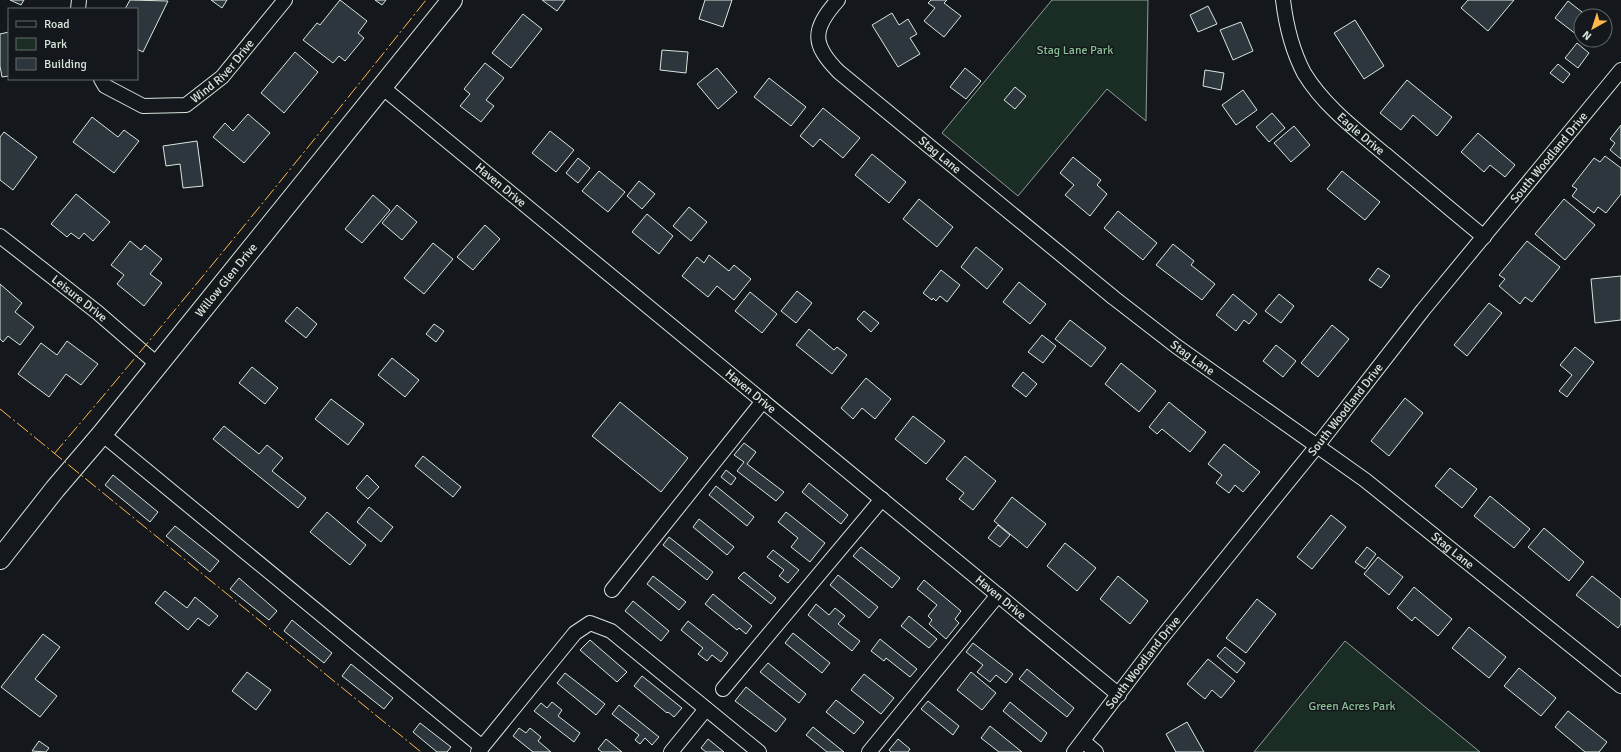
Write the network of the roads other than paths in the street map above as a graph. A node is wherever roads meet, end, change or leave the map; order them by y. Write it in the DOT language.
graph roads {
  1 [pos="284,0"];
  2 [pos="452,0"];
  3 [pos="838,0"];
  4 [pos="1283,0"];
  5 [pos="1621,70"];
  6 [pos="102,80"];
  7 [pos="382,87"];
  8 [pos="0,236"];
  9 [pos="1484,237"];
  10 [pos="157,364"];
  11 [pos="763,401"];
  12 [pos="102,434"];
  13 [pos="1317,446"];
  14 [pos="882,498"];
  15 [pos="0,559"];
  16 [pos="612,590"];
  17 [pos="998,595"];
  18 [pos="1621,686"];
  19 [pos="723,689"];
  20 [pos="1119,695"];
  21 [pos="706,709"];
  22 [pos="1083,741"];
  23 [pos="480,750"];
  24 [pos="671,752"];
  25 [pos="759,752"];
  26 [pos="869,752"];
  27 [pos="1074,752"];
  28 [pos="1096,752"];
  1 -- 6 [label="street, Wind River Drive"];
  2 -- 7 [label="main road, Willow Glen Drive"];
  3 -- 13 [label="street, Stag Lane"];
  4 -- 9 [label="street, Eagle Drive"];
  5 -- 9 [label="street, South Woodland Drive"];
  7 -- 10 [label="main road, Willow Glen Drive"];
  7 -- 11 [label="street, Haven Drive"];
  8 -- 10 [label="street, Leisure Drive"];
  9 -- 13 [label="street, South Woodland Drive"];
  10 -- 12 [label="main road, Willow Glen Drive"];
  11 -- 14 [label="street, Haven Drive"];
  11 -- 16 [label="street"];
  12 -- 15 [label="main road, Willow Glen Drive"];
  12 -- 23 [label="street"];
  13 -- 18 [label="street, Stag Lane"];
  13 -- 20 [label="street, South Woodland Drive"];
  14 -- 17 [label="street, Haven Drive"];
  14 -- 19 [label="street"];
  17 -- 20 [label="street, Haven Drive"];
  17 -- 26 [label="street"];
  20 -- 22 [label="street, South Woodland Drive"];
  21 -- 23 [label="street"];
  21 -- 24 [label="street"];
  21 -- 25 [label="street"];
  22 -- 27 [label="street, South Woodland Drive"];
  22 -- 28 [label="street"];
}
